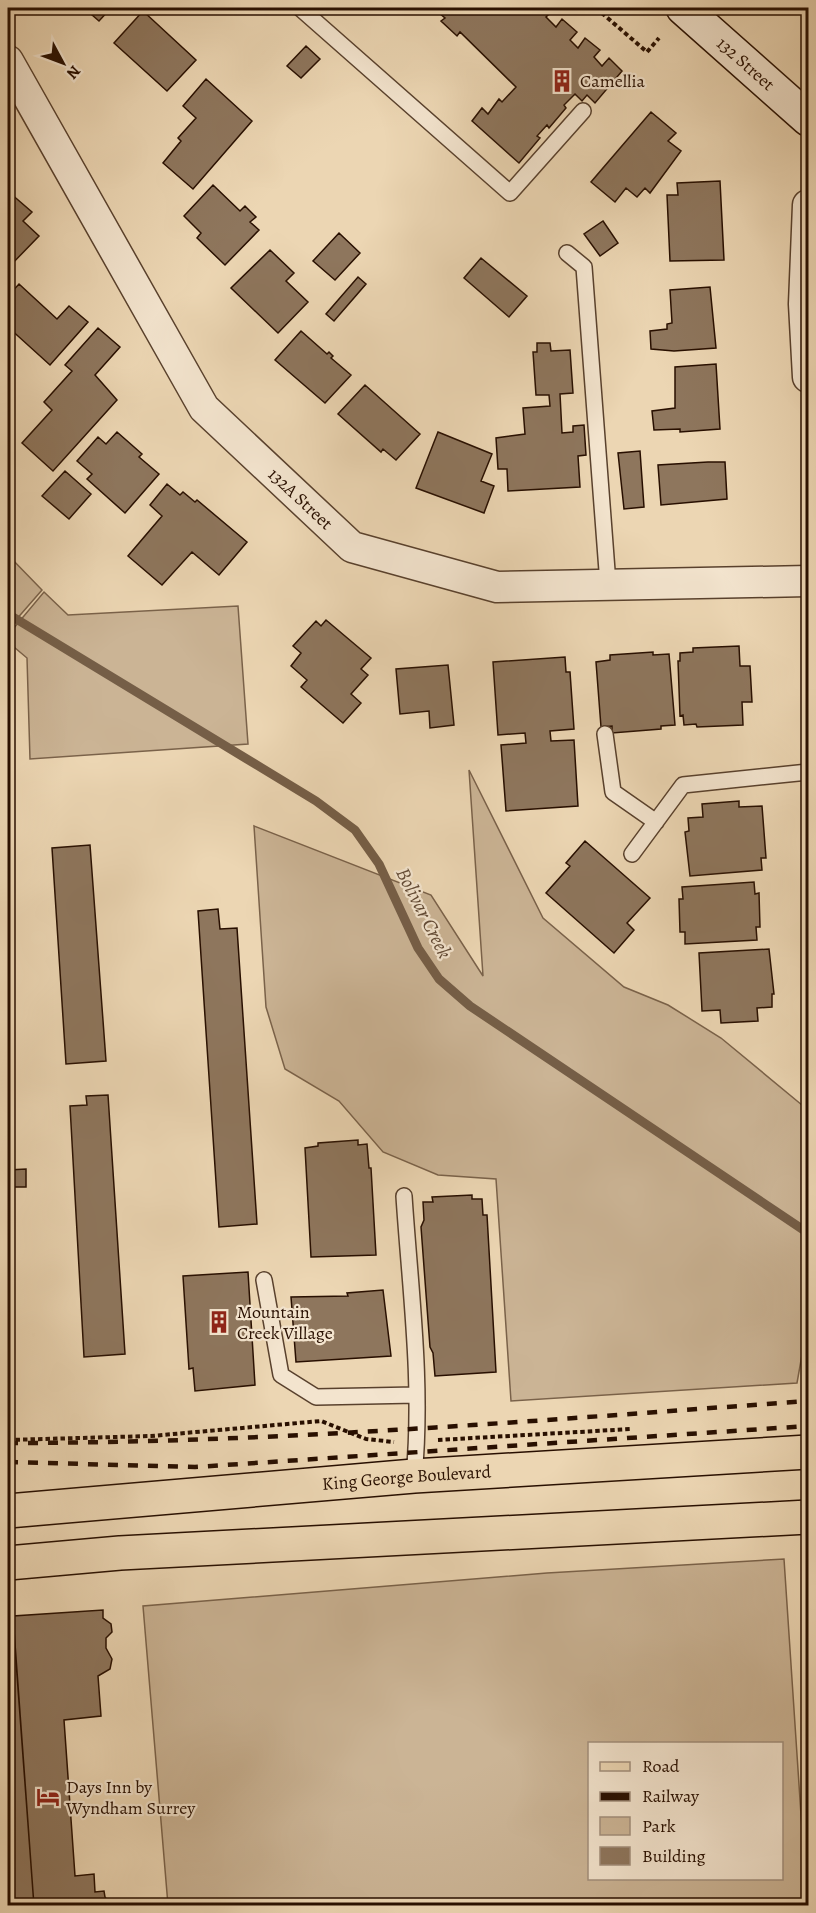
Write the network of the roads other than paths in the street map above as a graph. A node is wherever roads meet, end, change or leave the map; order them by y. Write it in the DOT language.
graph roads {
  1 [pos="300,8"];
  2 [pos="683,8"];
  3 [pos="8,61"];
  4 [pos="583,111"];
  5 [pos="808,119"];
  6 [pos="808,205"];
  7 [pos="567,253"];
  8 [pos="808,377"];
  9 [pos="808,581"];
  10 [pos="608,584"];
  11 [pos="605,734"];
  12 [pos="808,772"];
  13 [pos="656,822"];
  14 [pos="632,854"];
  15 [pos="404,1196"];
  16 [pos="264,1280"];
  17 [pos="416,1395"];
  18 [pos="808,1452"];
  19 [pos="414,1476"];
  20 [pos="8,1511"];
  21 [pos="808,1517"];
  22 [pos="8,1563"];
  1 -- 4 [label="lane"];
  2 -- 5 [label="main road, 132 Street"];
  3 -- 10 [label="street, 132A Street"];
  6 -- 8 [label="street"];
  7 -- 10 [label="lane"];
  9 -- 10 [label="street, 132A Street"];
  11 -- 13 [label="lane"];
  12 -- 13 [label="lane"];
  13 -- 14 [label="lane"];
  15 -- 17 [label="lane"];
  16 -- 17 [label="lane"];
  17 -- 19 [label="lane"];
  18 -- 19 [label="main road, King George Boulevard"];
  19 -- 20 [label="main road, King George Boulevard"];
  21 -- 22 [label="main road"];
}
